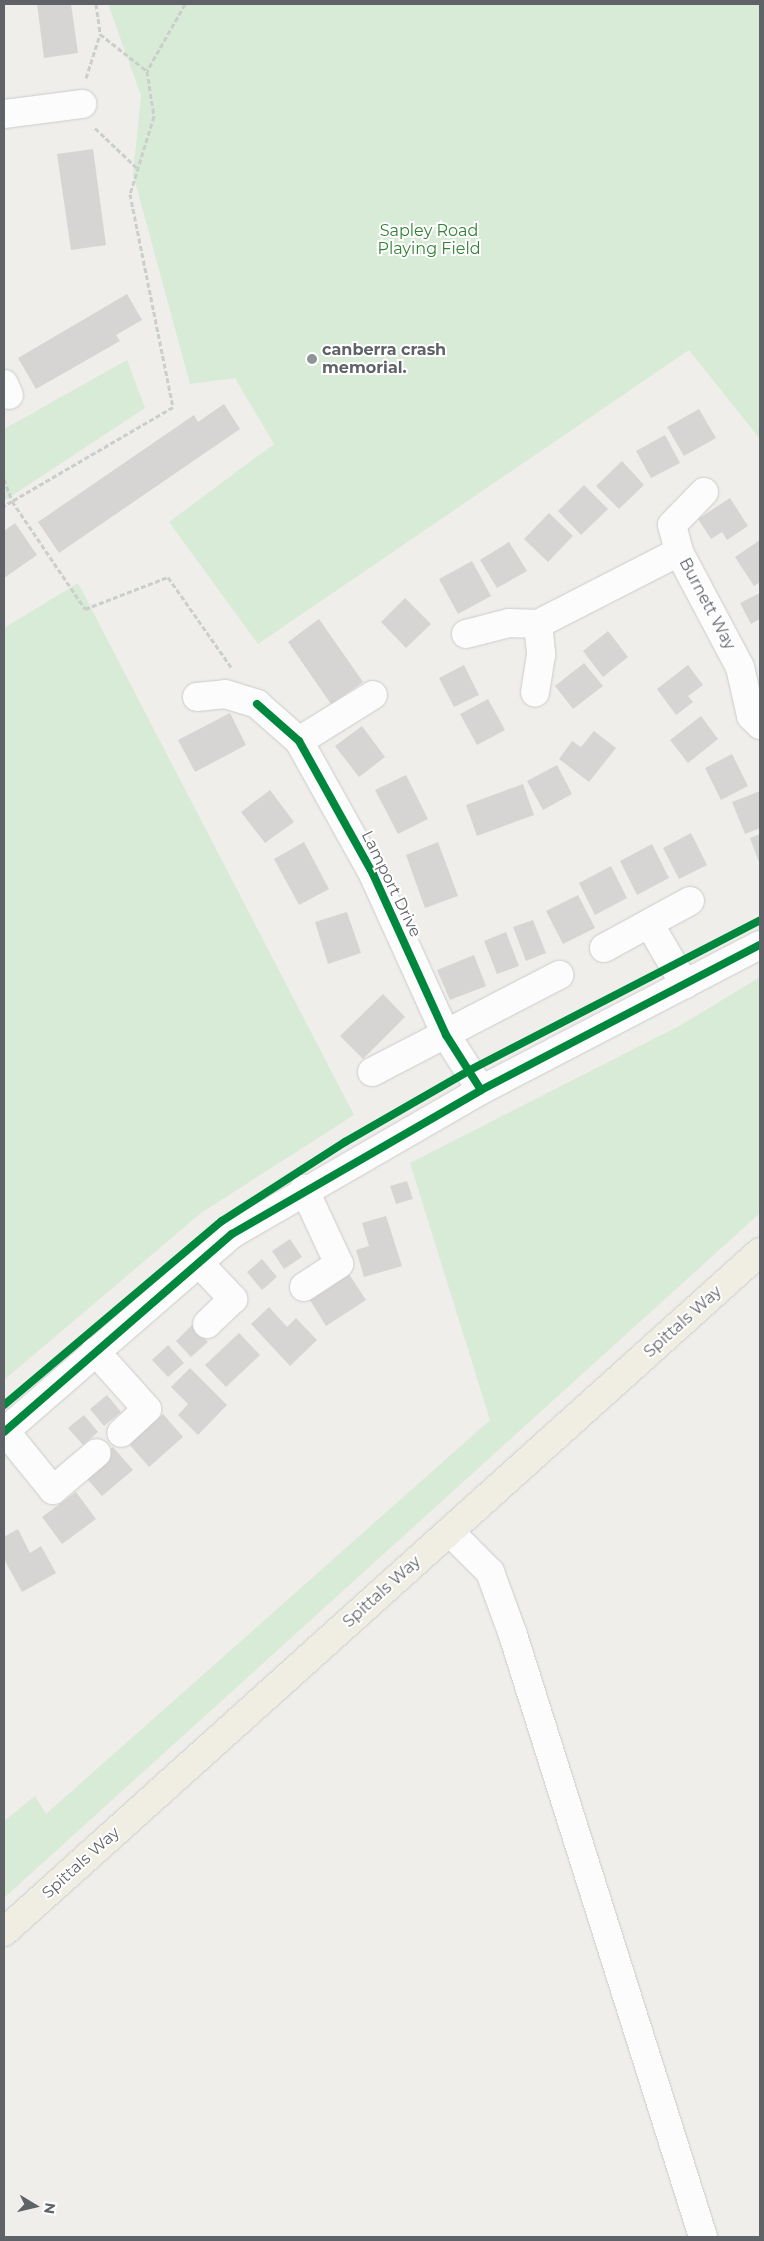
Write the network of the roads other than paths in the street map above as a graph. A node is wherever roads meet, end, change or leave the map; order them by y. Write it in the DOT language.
graph roads {
  1 [pos="82,104"];
  2 [pos="4,114"];
  3 [pos="704,492"];
  4 [pos="679,552"];
  5 [pos="538,624"];
  6 [pos="466,634"];
  7 [pos="535,693"];
  8 [pos="373,695"];
  9 [pos="197,697"];
  10 [pos="760,725"];
  11 [pos="299,740"];
  12 [pos="690,901"];
  13 [pos="650,925"];
  14 [pos="760,945"];
  15 [pos="604,948"];
  16 [pos="559,975"];
  17 [pos="684,985"];
  18 [pos="446,1034"];
  19 [pos="372,1072"];
  20 [pos="481,1090"];
  21 [pos="304,1189"];
  22 [pos="760,1252"];
  23 [pos="198,1263"];
  24 [pos="304,1287"];
  25 [pos="207,1324"];
  26 [pos="96,1351"];
  27 [pos="4,1432"];
  28 [pos="122,1433"];
  29 [pos="97,1453"];
  30 [pos="450,1532"];
  31 [pos="4,1932"];
  32 [pos="703,2237"];
  1 -- 2 [label="street"];
  3 -- 4 [label="street, Burnett Way"];
  4 -- 5 [label="street"];
  4 -- 10 [label="street, Burnett Way"];
  5 -- 6 [label="street"];
  5 -- 7 [label="street"];
  8 -- 11 [label="street"];
  9 -- 11 [label="street, Lamport Drive"];
  11 -- 18 [label="street, Lamport Drive"];
  12 -- 13 [label="street"];
  13 -- 15 [label="street"];
  13 -- 17 [label="street"];
  14 -- 17 [label="street"];
  16 -- 18 [label="street"];
  17 -- 20 [label="street"];
  18 -- 19 [label="street"];
  18 -- 20 [label="street, Lamport Drive"];
  20 -- 21 [label="street"];
  21 -- 23 [label="street"];
  21 -- 24 [label="street"];
  22 -- 30 [label="highway, Spittals Way"];
  23 -- 25 [label="street"];
  23 -- 26 [label="street"];
  26 -- 27 [label="street"];
  26 -- 28 [label="street"];
  27 -- 29 [label="street"];
  30 -- 31 [label="highway, Spittals Way"];
  30 -- 32 [label="street"];
}
